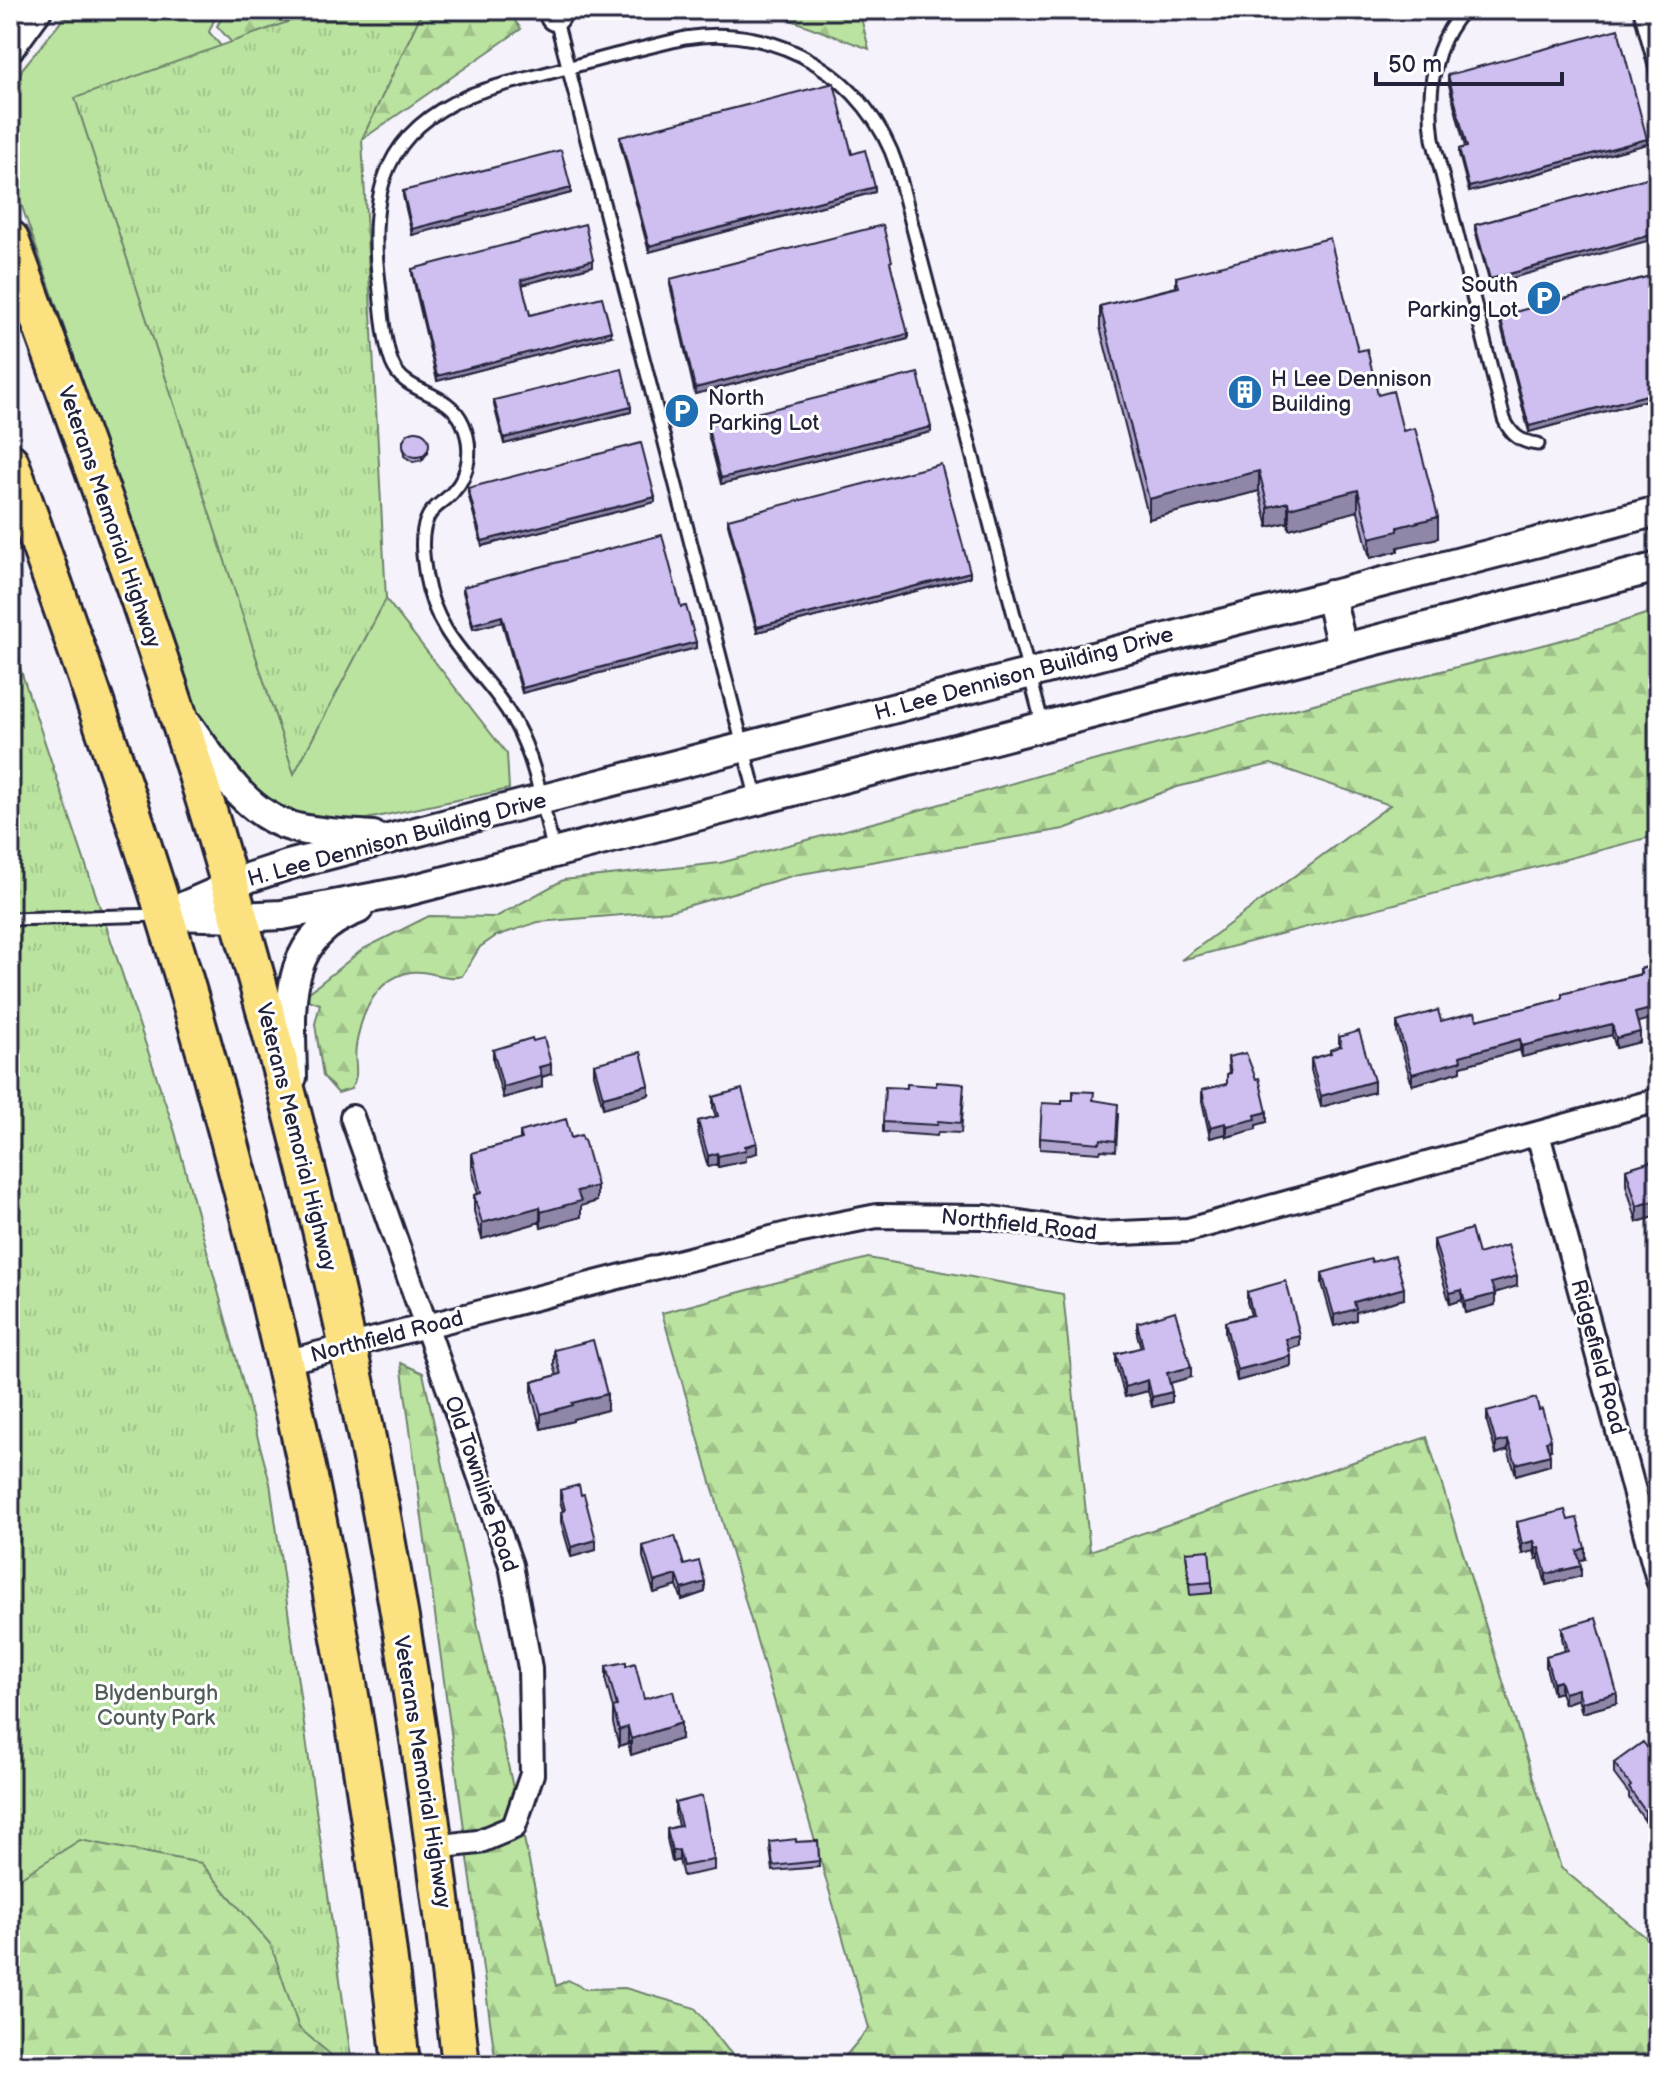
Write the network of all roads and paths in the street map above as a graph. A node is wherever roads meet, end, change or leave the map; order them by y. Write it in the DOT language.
graph roads {
  1 [pos="37,10"];
  2 [pos="1464,10"];
  3 [pos="1640,10"];
  4 [pos="555,12"];
  5 [pos="10,47"];
  6 [pos="568,67"];
  7 [pos="1658,77"];
  8 [pos="10,239"];
  9 [pos="1538,444"];
  10 [pos="10,462"];
  11 [pos="1658,511"];
  12 [pos="1658,567"];
  13 [pos="1330,595"];
  14 [pos="1342,648"];
  15 [pos="1030,673"];
  16 [pos="175,707"];
  17 [pos="1043,726"];
  18 [pos="743,747"];
  19 [pos="540,800"];
  20 [pos="757,801"];
  21 [pos="394,837"];
  22 [pos="554,853"];
  23 [pos="407,891"];
  24 [pos="234,902"];
  25 [pos="164,915"];
  26 [pos="10,919"];
  27 [pos="1658,1100"];
  28 [pos="292,1113"];
  29 [pos="352,1117"];
  30 [pos="1538,1134"];
  31 [pos="426,1327"];
  32 [pos="347,1347"];
  33 [pos="285,1362"];
  34 [pos="1658,1580"];
  35 [pos="434,1847"];
  36 [pos="401,2065"];
  37 [pos="461,2065"];
  1 -- 5 [label="street"];
  2 -- 9 [label="lane"];
  3 -- 7 [label="lane"];
  4 -- 6 [label="lane"];
  6 -- 15 [label="lane"];
  6 -- 18 [label="lane"];
  6 -- 19 [label="lane"];
  8 -- 16 [label="highway, Veterans Memorial Highway"];
  10 -- 25 [label="highway"];
  11 -- 13 [label="street, H. Lee Dennison Building Drive"];
  12 -- 14 [label="street, H. Lee Dennison Building Drive"];
  13 -- 14 [label="street"];
  13 -- 15 [label="street, H. Lee Dennison Building Drive"];
  14 -- 17 [label="street, H. Lee Dennison Building Drive"];
  15 -- 17 [label="lane"];
  15 -- 18 [label="street, H. Lee Dennison Building Drive"];
  16 -- 21 [label="street"];
  16 -- 24 [label="highway, Veterans Memorial Highway"];
  17 -- 20 [label="street, H. Lee Dennison Building Drive"];
  18 -- 19 [label="street, H. Lee Dennison Building Drive"];
  18 -- 20 [label="lane"];
  19 -- 21 [label="street, H. Lee Dennison Building Drive"];
  19 -- 22 [label="lane"];
  20 -- 22 [label="street, H. Lee Dennison Building Drive"];
  21 -- 24 [label="street, H. Lee Dennison Building Drive"];
  22 -- 23 [label="street, H. Lee Dennison Building Drive"];
  23 -- 24 [label="street, H. Lee Dennison Building Drive"];
  23 -- 28 [label="street"];
  24 -- 25 [label="street, H. Lee Dennison Building Drive"];
  24 -- 28 [label="highway, Veterans Memorial Highway"];
  25 -- 26 [label="lane"];
  25 -- 33 [label="highway"];
  27 -- 30 [label="street, Northfield Road"];
  28 -- 32 [label="highway, Veterans Memorial Highway"];
  29 -- 31 [label="street, Old Townline Road"];
  30 -- 31 [label="street, Northfield Road"];
  30 -- 34 [label="street, Ridgefield Road"];
  31 -- 32 [label="street, Northfield Road"];
  31 -- 35 [label="street, Old Townline Road"];
  32 -- 33 [label="street, Northfield Road"];
  32 -- 35 [label="highway, Veterans Memorial Highway"];
  33 -- 36 [label="highway"];
  35 -- 37 [label="highway, Veterans Memorial Highway"];
}
